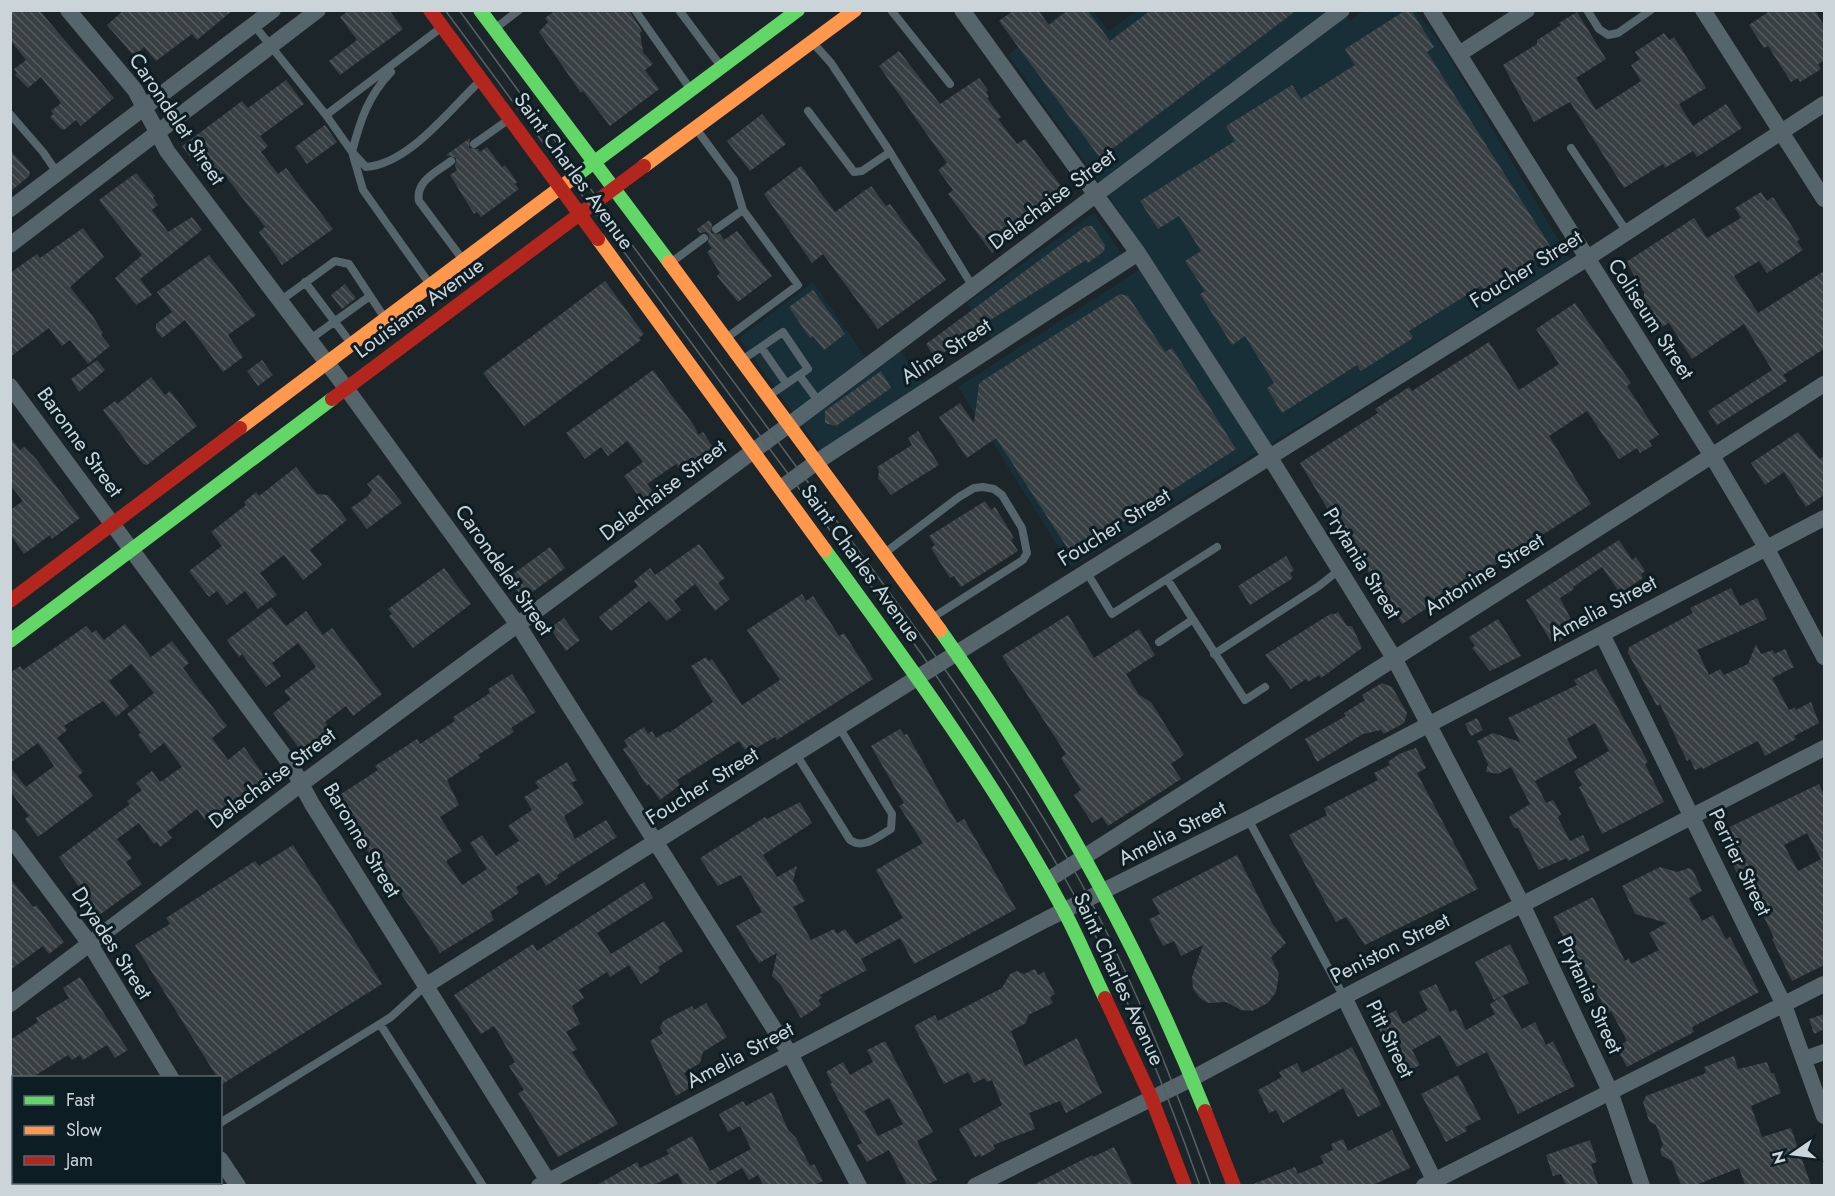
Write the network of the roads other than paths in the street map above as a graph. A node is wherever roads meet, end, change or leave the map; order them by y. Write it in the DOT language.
graph roads {
  1 [pos="68,10"];
  2 [pos="273,10"];
  3 [pos="318,10"];
  4 [pos="430,10"];
  5 [pos="480,10"];
  6 [pos="519,10"];
  7 [pos="635,10"];
  8 [pos="679,10"];
  9 [pos="798,10"];
  10 [pos="855,10"];
  11 [pos="891,10"];
  12 [pos="962,10"];
  13 [pos="1342,10"];
  14 [pos="1431,10"];
  15 [pos="1527,10"];
  16 [pos="1587,10"];
  17 [pos="1651,10"];
  18 [pos="1703,10"];
  19 [pos="254,25"];
  20 [pos="442,27"];
  21 [pos="495,30"];
  22 [pos="813,42"];
  23 [pos="272,47"];
  24 [pos="1459,54"];
  25 [pos="406,56"];
  26 [pos="739,71"];
  27 [pos="482,81"];
  28 [pos="950,84"];
  29 [pos="691,90"];
  30 [pos="1824,104"];
  31 [pos="145,108"];
  32 [pos="808,111"];
  33 [pos="10,114"];
  34 [pos="326,115"];
  35 [pos="510,119"];
  36 [pos="696,129"];
  37 [pos="1781,132"];
  38 [pos="158,133"];
  39 [pos="474,144"];
  40 [pos="1570,148"];
  41 [pos="352,152"];
  42 [pos="890,152"];
  43 [pos="451,161"];
  44 [pos="595,161"];
  45 [pos="58,174"];
  46 [pos="560,188"];
  47 [pos="615,190"];
  48 [pos="1097,193"];
  49 [pos="1824,199"];
  50 [pos="10,209"];
  51 [pos="743,210"];
  52 [pos="580,215"];
  53 [pos="716,229"];
  54 [pos="1627,232"];
  55 [pos="704,238"];
  56 [pos="10,245"];
  57 [pos="1138,253"];
  58 [pos="1586,259"];
  59 [pos="463,260"];
  60 [pos="670,263"];
  61 [pos="304,282"];
  62 [pos="430,285"];
  63 [pos="973,287"];
  64 [pos="370,296"];
  65 [pos="280,301"];
  66 [pos="335,322"];
  67 [pos="400,325"];
  68 [pos="726,338"];
  69 [pos="309,340"];
  70 [pos="352,345"];
  71 [pos="761,347"];
  72 [pos="742,360"];
  73 [pos="327,364"];
  74 [pos="799,375"];
  75 [pos="786,383"];
  76 [pos="1824,384"];
  77 [pos="10,386"];
  78 [pos="346,388"];
  79 [pos="769,396"];
  80 [pos="819,402"];
  81 [pos="790,424"];
  82 [pos="753,451"];
  83 [pos="1269,456"];
  84 [pos="1712,456"];
  85 [pos="818,461"];
  86 [pos="781,488"];
  87 [pos="1824,518"];
  88 [pos="114,526"];
  89 [pos="1217,547"];
  90 [pos="131,549"];
  91 [pos="1767,549"];
  92 [pos="885,553"];
  93 [pos="1339,570"];
  94 [pos="1086,571"];
  95 [pos="1167,579"];
  96 [pos="10,601"];
  97 [pos="932,618"];
  98 [pos="1192,620"];
  99 [pos="518,625"];
  100 [pos="1602,634"];
  101 [pos="10,641"];
  102 [pos="1159,642"];
  103 [pos="957,652"];
  104 [pos="1214,654"];
  105 [pos="1824,657"];
  106 [pos="1394,658"];
  107 [pos="919,678"];
  108 [pos="1265,687"];
  109 [pos="1430,724"];
  110 [pos="839,727"];
  111 [pos="1824,748"];
  112 [pos="796,754"];
  113 [pos="301,784"];
  114 [pos="1693,817"];
  115 [pos="1248,819"];
  116 [pos="10,837"];
  117 [pos="656,841"];
  118 [pos="1085,856"];
  119 [pos="1048,880"];
  120 [pos="1105,893"];
  121 [pos="1522,904"];
  122 [pos="1064,911"];
  123 [pos="90,944"];
  124 [pos="1824,984"];
  125 [pos="425,986"];
  126 [pos="1344,997"];
  127 [pos="10,1004"];
  128 [pos="1784,1005"];
  129 [pos="380,1024"];
  130 [pos="1824,1052"];
  131 [pos="790,1054"];
  132 [pos="1805,1059"];
  133 [pos="170,1076"];
  134 [pos="1193,1078"];
  135 [pos="1610,1091"];
  136 [pos="1151,1096"];
  137 [pos="1824,1116"];
  138 [pos="222,1122"];
  139 [pos="222,1162"];
  140 [pos="546,1184"];
  141 [pos="1432,1184"];
  142 [pos="238,1185"];
  143 [pos="483,1185"];
  144 [pos="859,1185"];
  145 [pos="975,1185"];
  146 [pos="1185,1185"];
  147 [pos="1234,1185"];
  148 [pos="1642,1185"];
  1 -- 31 [label="street, Carondelet Street"];
  2 -- 19 [label="street"];
  3 -- 23 [label="street"];
  4 -- 20 [label="main road, Saint Charles Avenue"];
  5 -- 21 [label="main road, Saint Charles Avenue"];
  6 -- 21 [label="lane"];
  7 -- 29 [label="lane"];
  8 -- 26 [label="lane"];
  9 -- 26 [label="main road, Louisiana Avenue"];
  10 -- 22 [label="main road, Louisiana Avenue"];
  11 -- 28 [label="lane"];
  12 -- 48 [label="street, Prytania Street"];
  13 -- 48 [label="street, Delachaise Street"];
  14 -- 24 [label="street, Coliseum Street"];
  15 -- 24 [label="street"];
  16 -- 17 [label="lane"];
  18 -- 37 [label="street"];
  19 -- 23 [label="lane"];
  19 -- 31 [label="street"];
  20 -- 25 [label="lane"];
  20 -- 27 [label="main road, Saint Charles Avenue"];
  21 -- 44 [label="main road, Saint Charles Avenue"];
  22 -- 26 [label="main road, Louisiana Avenue"];
  22 -- 42 [label="lane"];
  23 -- 34 [label="lane"];
  23 -- 38 [label="street"];
  24 -- 58 [label="street, Coliseum Street"];
  25 -- 34 [label="lane"];
  25 -- 41 [label="lane"];
  26 -- 29 [label="main road, Louisiana Avenue"];
  26 -- 36 [label="main road, Louisiana Avenue"];
  27 -- 35 [label="main road, Saint Charles Avenue"];
  27 -- 41 [label="lane"];
  29 -- 44 [label="main road, Louisiana Avenue"];
  30 -- 37 [label="street, Foucher Street"];
  31 -- 38 [label="street, Carondelet Street"];
  31 -- 45 [label="street"];
  32 -- 42 [label="lane"];
  33 -- 45 [label="lane"];
  34 -- 41 [label="lane"];
  35 -- 39 [label="lane"];
  35 -- 46 [label="main road, Saint Charles Avenue"];
  36 -- 47 [label="main road, Louisiana Avenue"];
  36 -- 51 [label="lane"];
  37 -- 49 [label="street"];
  37 -- 54 [label="street, Foucher Street"];
  38 -- 56 [label="street"];
  38 -- 65 [label="street, Carondelet Street"];
  40 -- 54 [label="lane"];
  41 -- 62 [label="lane"];
  42 -- 63 [label="lane"];
  43 -- 59 [label="lane"];
  44 -- 46 [label="main road, Louisiana Avenue"];
  44 -- 47 [label="main road, Saint Charles Avenue"];
  45 -- 50 [label="street"];
  46 -- 52 [label="main road, Saint Charles Avenue"];
  46 -- 59 [label="main road, Louisiana Avenue"];
  47 -- 52 [label="main road, Louisiana Avenue"];
  47 -- 60 [label="main road, Saint Charles Avenue"];
  48 -- 57 [label="street, Prytania Street"];
  48 -- 63 [label="street, Delachaise Street"];
  51 -- 53 [label="lane"];
  51 -- 68 [label="lane"];
  52 -- 67 [label="main road, Louisiana Avenue"];
  52 -- 82 [label="main road, Saint Charles Avenue"];
  54 -- 58 [label="street, Foucher Street"];
  55 -- 60 [label="lane"];
  57 -- 83 [label="street, Prytania Street"];
  57 -- 85 [label="street, Aline Street"];
  58 -- 83 [label="street, Foucher Street"];
  58 -- 84 [label="street, Coliseum Street"];
  59 -- 62 [label="main road, Louisiana Avenue"];
  60 -- 68 [label="main road, Saint Charles Avenue"];
  61 -- 64 [label="lane"];
  61 -- 65 [label="lane"];
  61 -- 66 [label="lane"];
  62 -- 67 [label="main road, Louisiana Avenue"];
  63 -- 80 [label="street, Delachaise Street"];
  64 -- 66 [label="lane"];
  64 -- 67 [label="lane"];
  65 -- 69 [label="street, Carondelet Street"];
  66 -- 69 [label="lane"];
  66 -- 70 [label="lane"];
  67 -- 70 [label="main road, Louisiana Avenue"];
  67 -- 78 [label="main road, Louisiana Avenue"];
  68 -- 72 [label="main road, Saint Charles Avenue"];
  69 -- 73 [label="street, Carondelet Street"];
  70 -- 73 [label="main road, Louisiana Avenue"];
  71 -- 72 [label="lane"];
  71 -- 74 [label="lane"];
  71 -- 75 [label="lane"];
  72 -- 79 [label="main road, Saint Charles Avenue"];
  73 -- 78 [label="street, Carondelet Street"];
  73 -- 88 [label="main road, Louisiana Avenue"];
  74 -- 75 [label="lane"];
  74 -- 80 [label="lane"];
  75 -- 79 [label="lane"];
  76 -- 84 [label="street, Antonine Street"];
  77 -- 88 [label="street, Baronne Street"];
  78 -- 90 [label="main road, Louisiana Avenue"];
  78 -- 99 [label="street, Carondelet Street"];
  79 -- 81 [label="main road, Saint Charles Avenue"];
  80 -- 81 [label="street, Delachaise Street"];
  81 -- 82 [label="street, Delachaise Street"];
  81 -- 85 [label="main road, Saint Charles Avenue"];
  82 -- 86 [label="main road, Saint Charles Avenue"];
  82 -- 99 [label="street, Delachaise Street"];
  83 -- 93 [label="street, Prytania Street"];
  83 -- 94 [label="street, Foucher Street"];
  84 -- 91 [label="street, Coliseum Street"];
  84 -- 106 [label="street, Antonine Street"];
  85 -- 86 [label="street, Aline Street"];
  85 -- 92 [label="main road, Saint Charles Avenue"];
  86 -- 107 [label="main road, Saint Charles Avenue"];
  87 -- 91 [label="street, Amelia Street"];
  88 -- 90 [label="street, Baronne Street"];
  88 -- 96 [label="main road, Louisiana Avenue"];
  89 -- 95 [label="lane"];
  90 -- 101 [label="main road, Louisiana Avenue"];
  90 -- 113 [label="street, Baronne Street"];
  91 -- 100 [label="street, Amelia Street"];
  91 -- 105 [label="street, Coliseum Street"];
  92 -- 97 [label="main road, Saint Charles Avenue"];
  92 -- 97 [label="lane"];
  93 -- 104 [label="lane"];
  93 -- 106 [label="street, Prytania Street"];
  94 -- 95 [label="lane"];
  94 -- 103 [label="street, Foucher Street"];
  95 -- 98 [label="lane"];
  97 -- 103 [label="main road, Saint Charles Avenue"];
  98 -- 102 [label="lane"];
  98 -- 104 [label="lane"];
  99 -- 113 [label="street, Delachaise Street"];
  99 -- 117 [label="street, Carondelet Street"];
  100 -- 109 [label="street, Amelia Street"];
  100 -- 114 [label="street, Perrier Street"];
  103 -- 107 [label="street, Foucher Street"];
  103 -- 118 [label="main road, Saint Charles Avenue"];
  104 -- 108 [label="lane"];
  106 -- 109 [label="street, Prytania Street"];
  106 -- 118 [label="street, Antonine Street"];
  107 -- 110 [label="street, Foucher Street"];
  107 -- 119 [label="main road, Saint Charles Avenue"];
  109 -- 115 [label="street, Amelia Street"];
  109 -- 121 [label="street, Prytania Street"];
  110 -- 112 [label="street, Foucher Street"];
  110 -- 112 [label="lane"];
  111 -- 114 [label="street, Peniston Street"];
  112 -- 117 [label="street, Foucher Street"];
  113 -- 123 [label="street, Delachaise Street"];
  113 -- 125 [label="street, Baronne Street"];
  114 -- 121 [label="street, Peniston Street"];
  114 -- 128 [label="street, Perrier Street"];
  115 -- 120 [label="street, Amelia Street"];
  115 -- 126 [label="lane, Pitt Street"];
  116 -- 123 [label="street, Dryades Street"];
  117 -- 125 [label="street, Foucher Street"];
  117 -- 131 [label="street, Carondelet Street"];
  118 -- 119 [label="street, Antonine Street"];
  118 -- 120 [label="main road, Saint Charles Avenue"];
  119 -- 122 [label="main road, Saint Charles Avenue"];
  120 -- 122 [label="street, Amelia Street"];
  120 -- 134 [label="main road, Saint Charles Avenue"];
  121 -- 126 [label="street, Peniston Street"];
  121 -- 135 [label="street, Prytania Street"];
  122 -- 131 [label="street, Amelia Street"];
  122 -- 136 [label="main road, Saint Charles Avenue"];
  123 -- 127 [label="street, Delachaise Street"];
  123 -- 133 [label="street, Dryades Street"];
  124 -- 128 [label="street"];
  125 -- 129 [label="lane"];
  125 -- 140 [label="street, Baronne Street"];
  126 -- 134 [label="street, Peniston Street"];
  126 -- 141 [label="street, Pitt Street"];
  128 -- 132 [label="street, Perrier Street"];
  128 -- 135 [label="street"];
  129 -- 138 [label="lane"];
  129 -- 143 [label="lane"];
  130 -- 132 [label="street"];
  131 -- 140 [label="street, Amelia Street"];
  131 -- 144 [label="street, Carondelet Street"];
  132 -- 137 [label="street, Perrier Street"];
  134 -- 136 [label="street, Peniston Street"];
  134 -- 147 [label="main road, Saint Charles Avenue"];
  135 -- 141 [label="street"];
  135 -- 148 [label="street, Prytania Street"];
  136 -- 145 [label="street, Peniston Street"];
  136 -- 146 [label="main road, Saint Charles Avenue"];
  139 -- 142 [label="street"];
}
